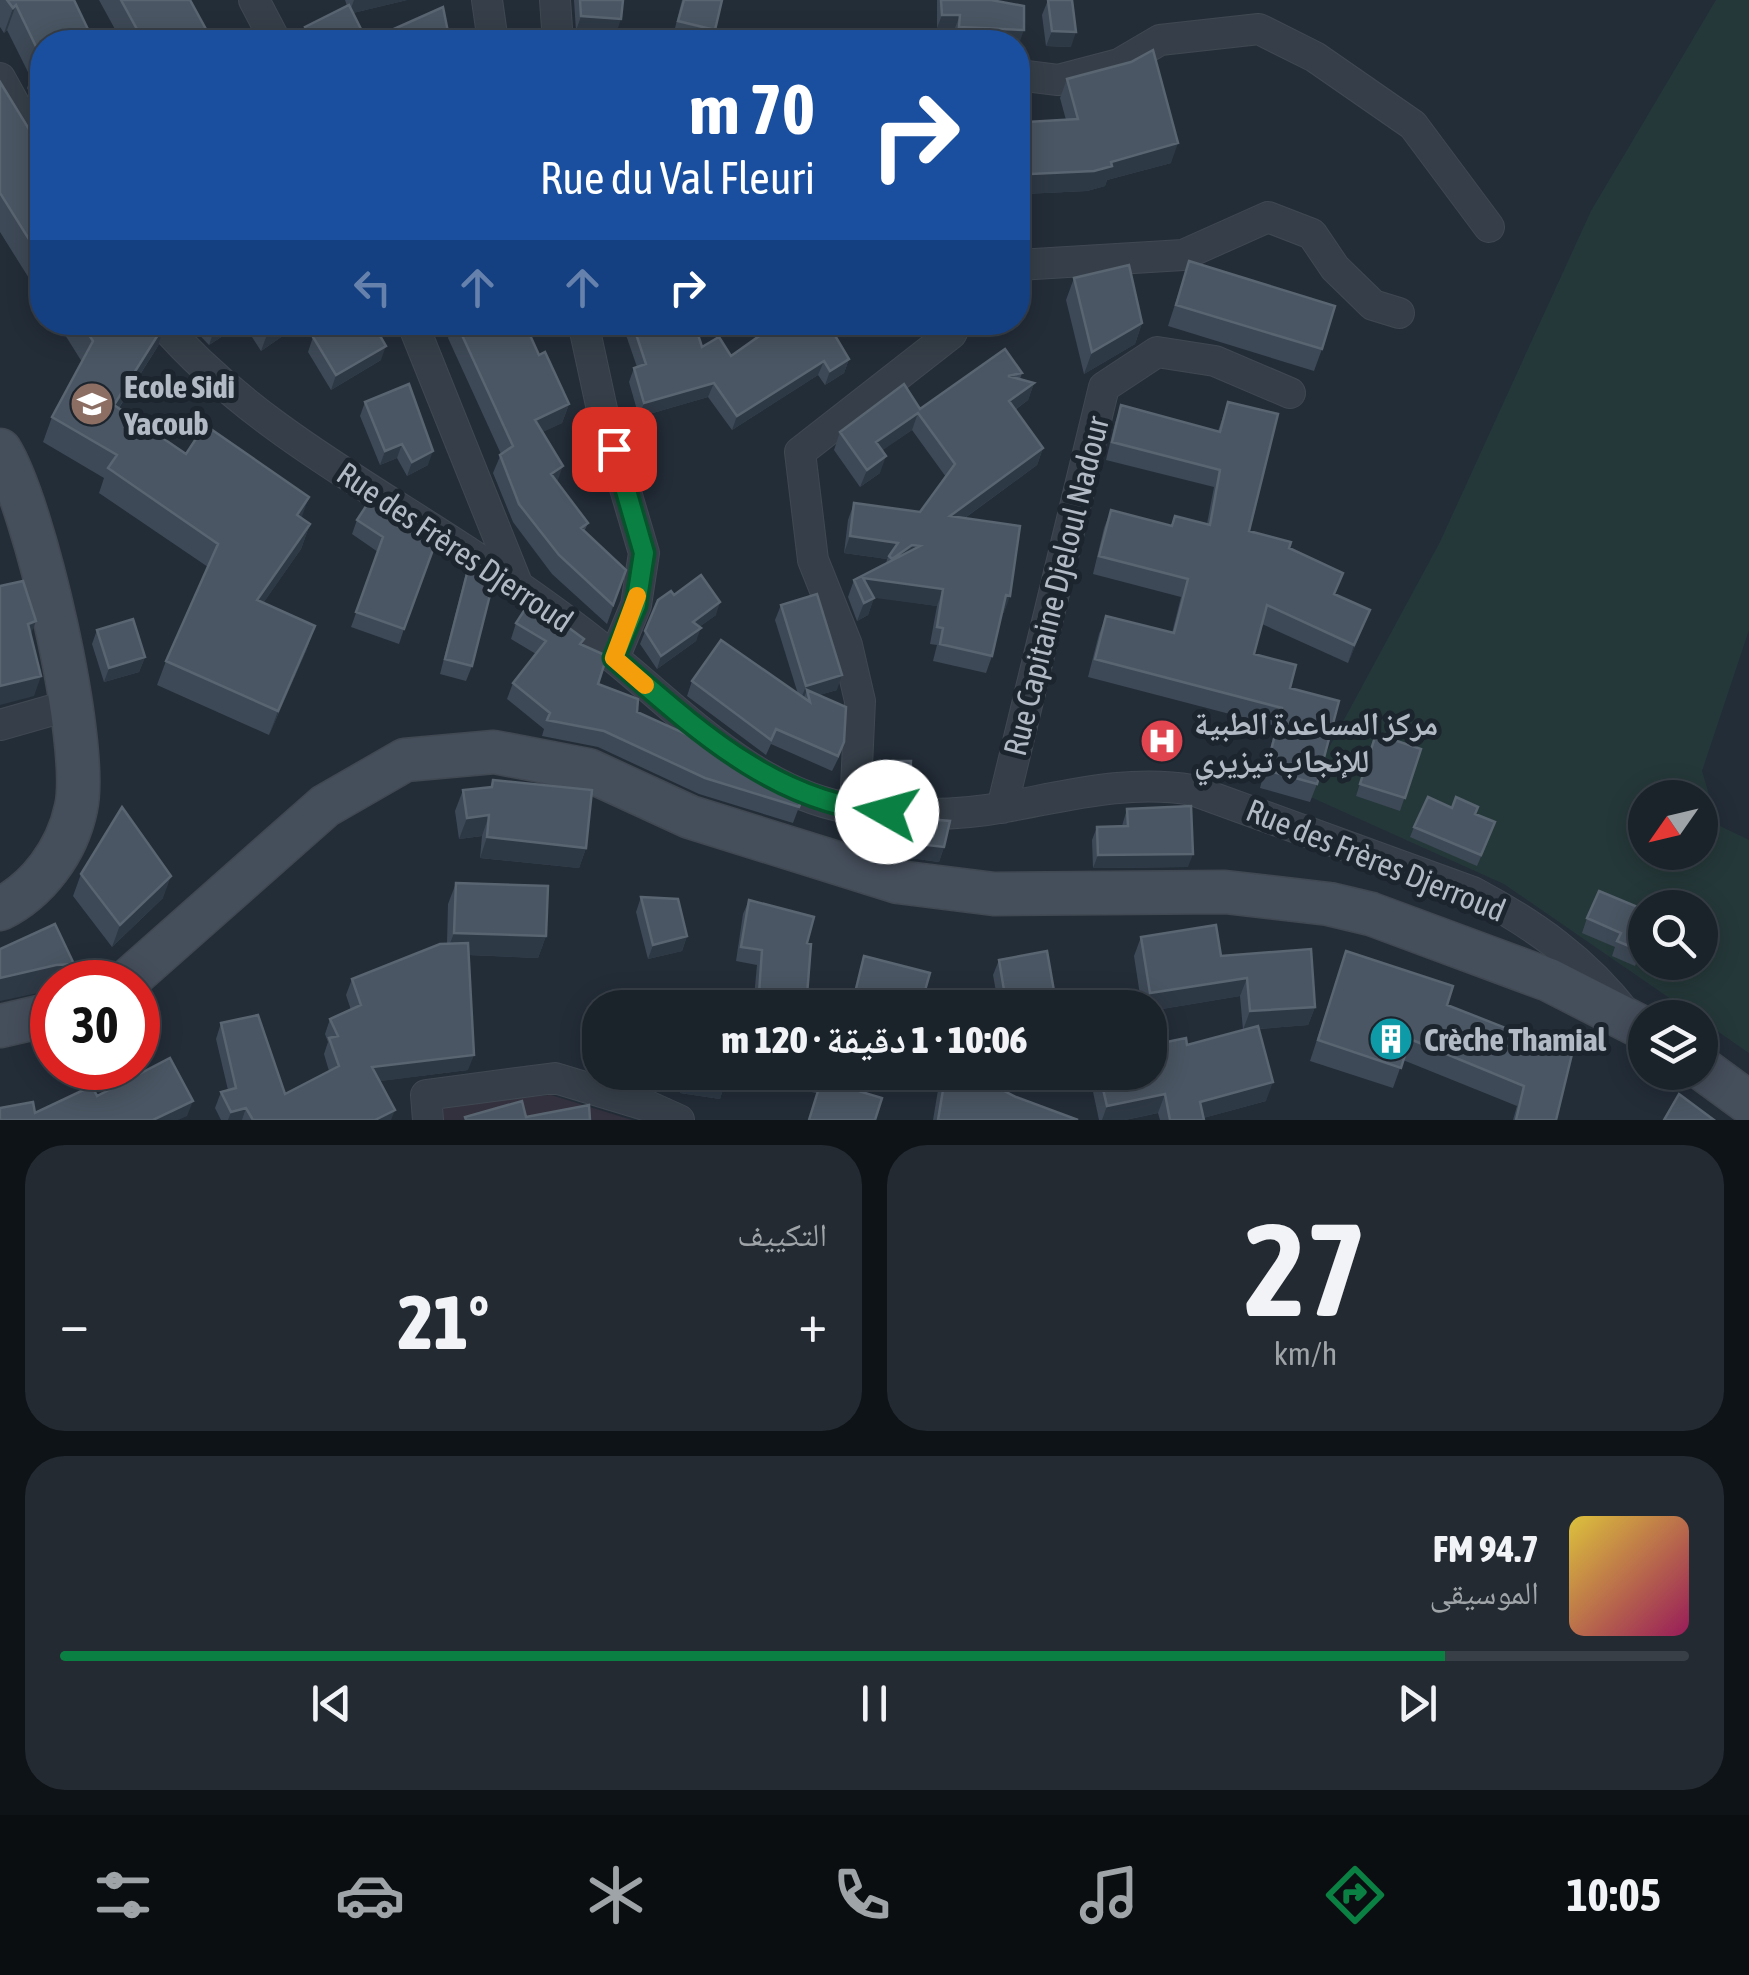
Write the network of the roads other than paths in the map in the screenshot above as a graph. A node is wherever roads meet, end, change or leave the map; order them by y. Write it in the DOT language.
graph roads {
  1 [pos="254,0"];
  2 [pos="487,0"];
  3 [pos="555,0"];
  4 [pos="270,30"];
  5 [pos="492,30"];
  6 [pos="557,30"];
  7 [pos="1030,76"];
  8 [pos="0,78"];
  9 [pos="30,132"];
  10 [pos="1488,228"];
  11 [pos="1030,264"];
  12 [pos="1399,313"];
  13 [pos="172,335"];
  14 [pos="418,335"];
  15 [pos="438,335"];
  16 [pos="585,335"];
  17 [pos="950,335"];
  18 [pos="432,365"];
  19 [pos="1290,393"];
  20 [pos="0,450"];
  21 [pos="518,586"];
  22 [pos="614,658"];
  23 [pos="70,705"];
  24 [pos="0,724"];
  25 [pos="1002,808"];
  26 [pos="854,810"];
  27 [pos="0,909"];
  28 [pos="151,960"];
  29 [pos="1628,1014"];
  30 [pos="30,1019"];
  31 [pos="1628,1020"];
  32 [pos="0,1026"];
  33 [pos="1718,1081"];
  34 [pos="1749,1104"];
  35 [pos="428,1120"];
  36 [pos="680,1120"];
  1 -- 4 [label="street"];
  2 -- 5 [label="street"];
  3 -- 6 [label="street"];
  7 -- 10 [label="street"];
  8 -- 9 [label="street"];
  11 -- 12 [label="street"];
  13 -- 21 [label="street, Rue des Frères Djerroud"];
  14 -- 18 [label="street"];
  15 -- 18 [label="street"];
  16 -- 22 [label="street"];
  17 -- 26 [label="street"];
  18 -- 21 [label="street"];
  19 -- 25 [label="street, Rue Capitaine Djeloul Nadour"];
  20 -- 23 [label="main road"];
  21 -- 22 [label="street, Rue des Frères Djerroud"];
  22 -- 26 [label="street, Rue des Frères Djerroud"];
  23 -- 24 [label="street"];
  23 -- 27 [label="main road"];
  25 -- 26 [label="street, Rue des Frères Djerroud"];
  25 -- 29 [label="street, Rue des Frères Djerroud"];
  28 -- 31 [label="main road"];
  30 -- 32 [label="main road"];
  33 -- 34 [label="main road"];
  35 -- 36 [label="street"];
}
